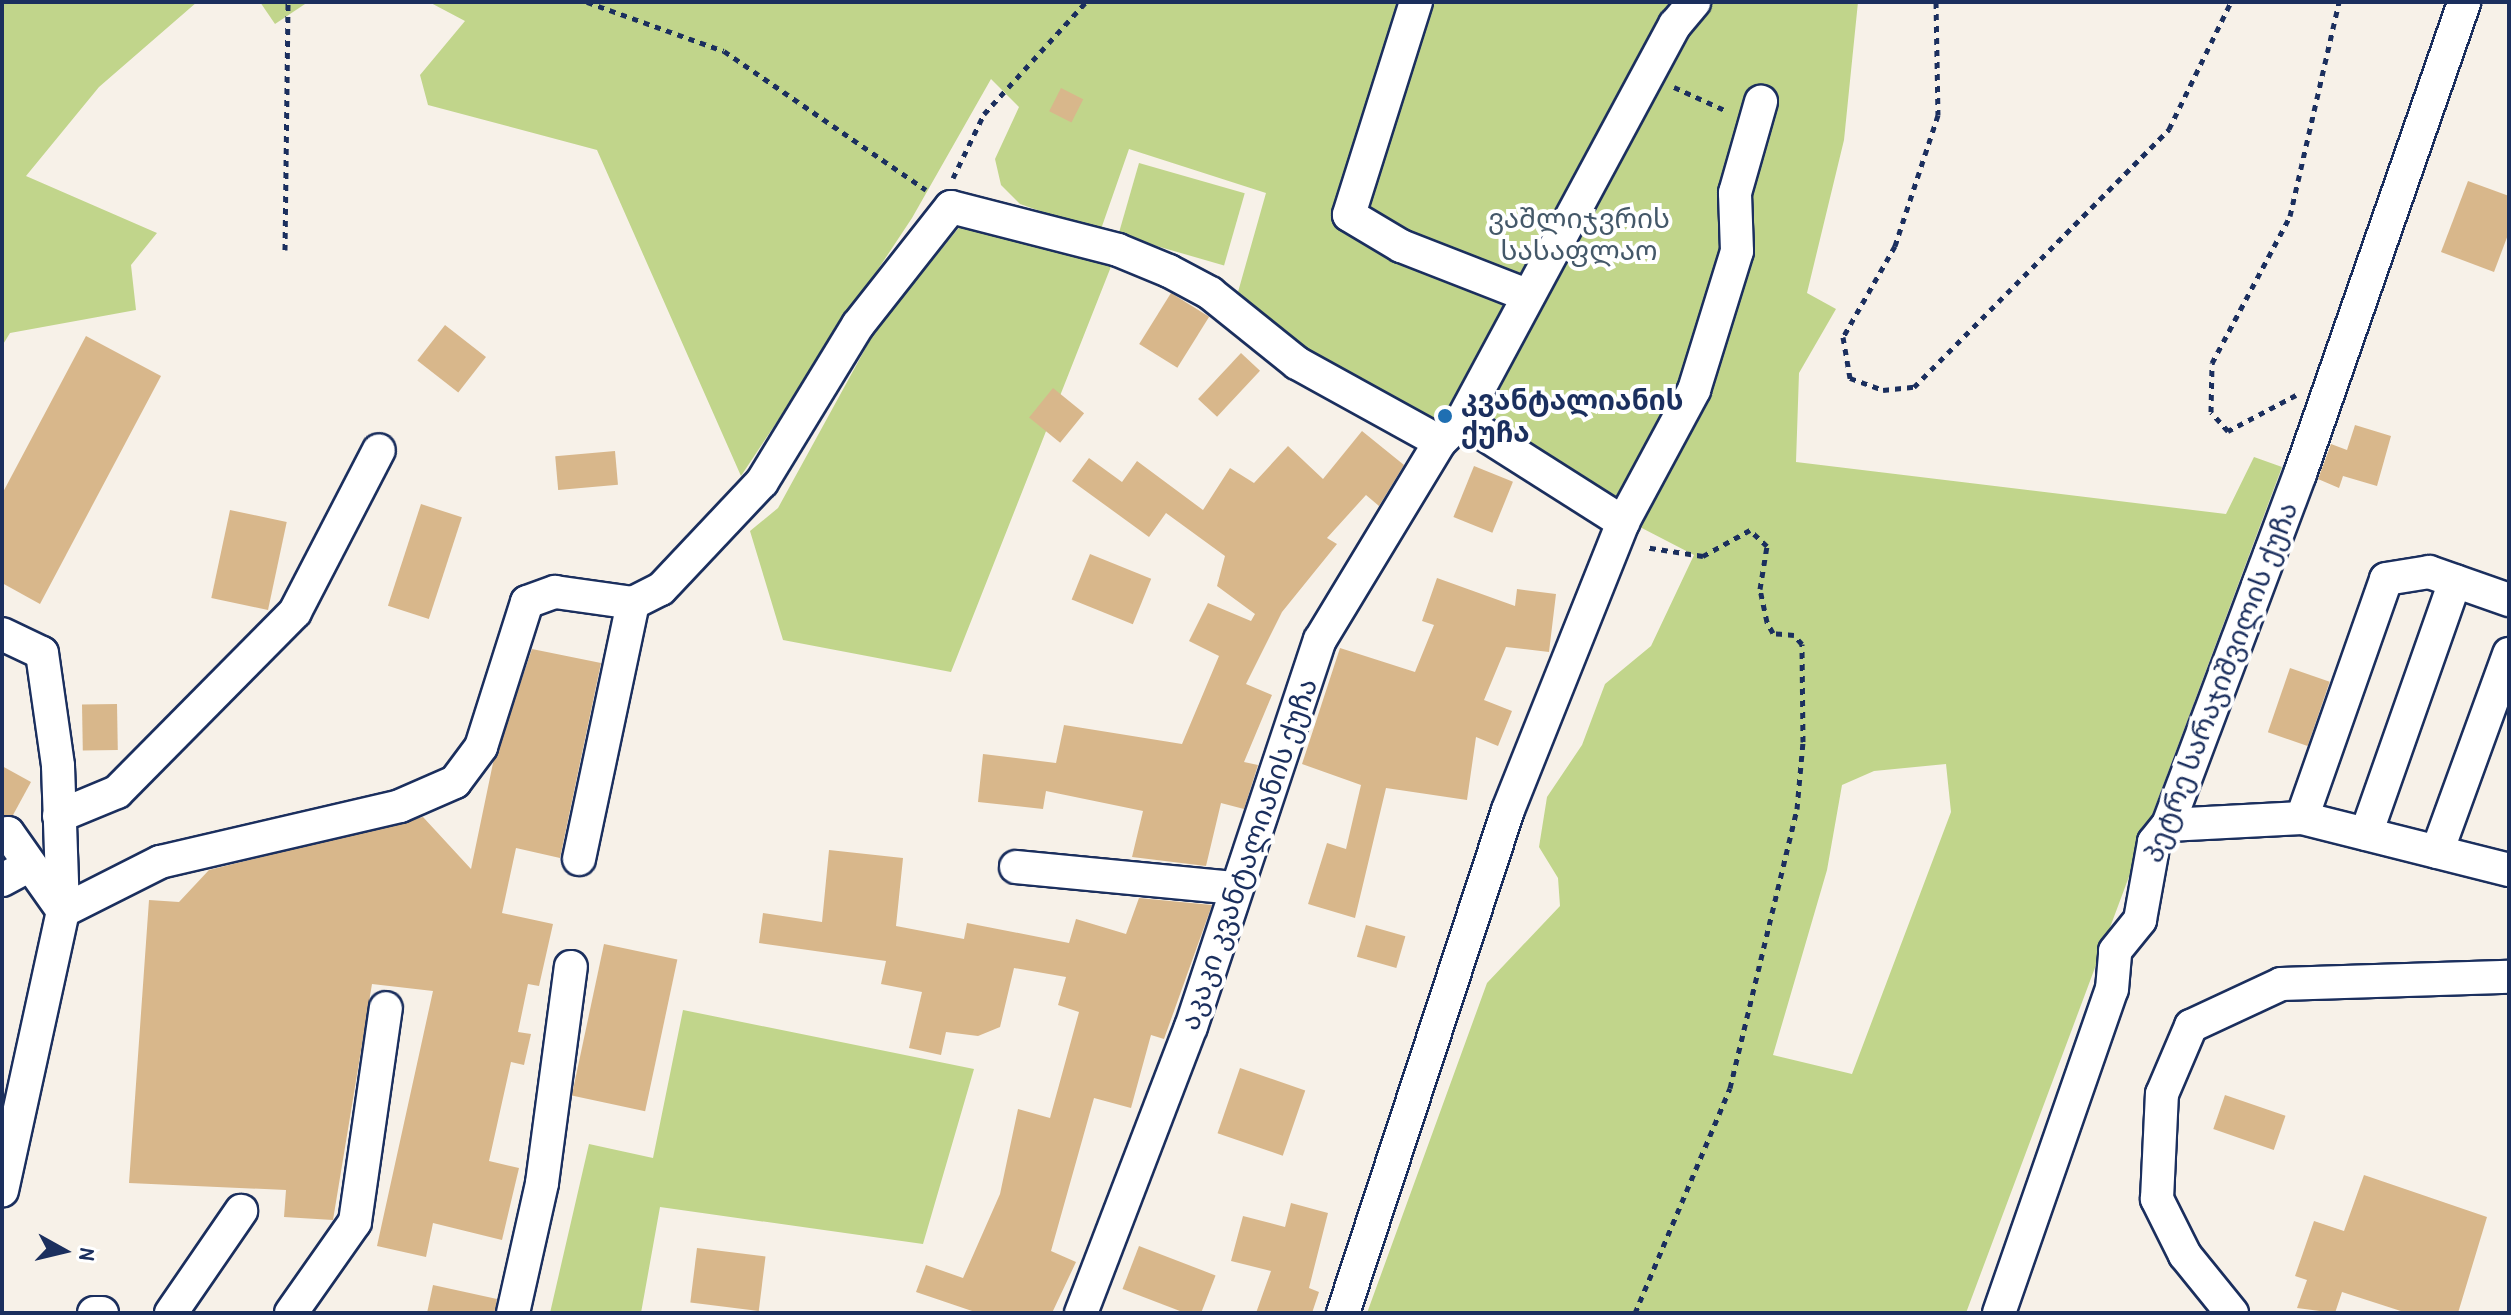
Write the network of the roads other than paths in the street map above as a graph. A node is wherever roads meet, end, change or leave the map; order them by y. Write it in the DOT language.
graph roads {
  1 [pos="1416,2"];
  2 [pos="1694,2"];
  3 [pos="2464,2"];
  4 [pos="1761,102"];
  5 [pos="1527,295"];
  6 [pos="1451,431"];
  7 [pos="379,450"];
  8 [pos="1620,530"];
  9 [pos="2455,581"];
  10 [pos="2509,600"];
  11 [pos="633,603"];
  12 [pos="2,634"];
  13 [pos="2509,654"];
  14 [pos="59,816"];
  15 [pos="2302,818"];
  16 [pos="2168,825"];
  17 [pos="2366,834"];
  18 [pos="2,837"];
  19 [pos="2437,852"];
  20 [pos="579,859"];
  21 [pos="2506,860"];
  22 [pos="1016,867"];
  23 [pos="15,873"];
  24 [pos="1233,888"];
  25 [pos="63,911"];
  26 [pos="571,967"];
  27 [pos="2509,977"];
  28 [pos="386,1008"];
  29 [pos="2,1190"];
  30 [pos="241,1211"];
  31 [pos="94,1313"];
  32 [pos="102,1313"];
  33 [pos="171,1313"];
  34 [pos="291,1313"];
  35 [pos="513,1313"];
  36 [pos="1081,1313"];
  37 [pos="1343,1313"];
  38 [pos="1999,1313"];
  39 [pos="2232,1313"];
  1 -- 5 [label="street"];
  2 -- 5 [label="street, აკაკი კვანტალიანის ქუჩა"];
  3 -- 16 [label="street, პეტრე სარაჯიშვილის ქუჩა"];
  4 -- 8 [label="street"];
  5 -- 6 [label="street, აკაკი კვანტალიანის ქუჩა"];
  6 -- 8 [label="street"];
  6 -- 11 [label="street"];
  6 -- 24 [label="street, აკაკი კვანტალიანის ქუჩა"];
  7 -- 14 [label="street"];
  8 -- 37 [label="street"];
  9 -- 10 [label="street"];
  9 -- 15 [label="street"];
  9 -- 17 [label="street"];
  11 -- 20 [label="street"];
  11 -- 25 [label="street"];
  12 -- 14 [label="street"];
  13 -- 19 [label="street"];
  14 -- 25 [label="street"];
  15 -- 16 [label="street"];
  15 -- 17 [label="street"];
  16 -- 38 [label="street, პეტრე სარაჯიშვილის ქუჩა"];
  17 -- 19 [label="street"];
  18 -- 23 [label="street"];
  19 -- 21 [label="street"];
  22 -- 24 [label="street"];
  23 -- 25 [label="street"];
  24 -- 36 [label="street, აკაკი კვანტალიანის ქუჩა"];
  25 -- 29 [label="street"];
  26 -- 35 [label="street"];
  27 -- 39 [label="street"];
  28 -- 34 [label="street"];
  30 -- 33 [label="street"];
  31 -- 32 [label="street"];
}
